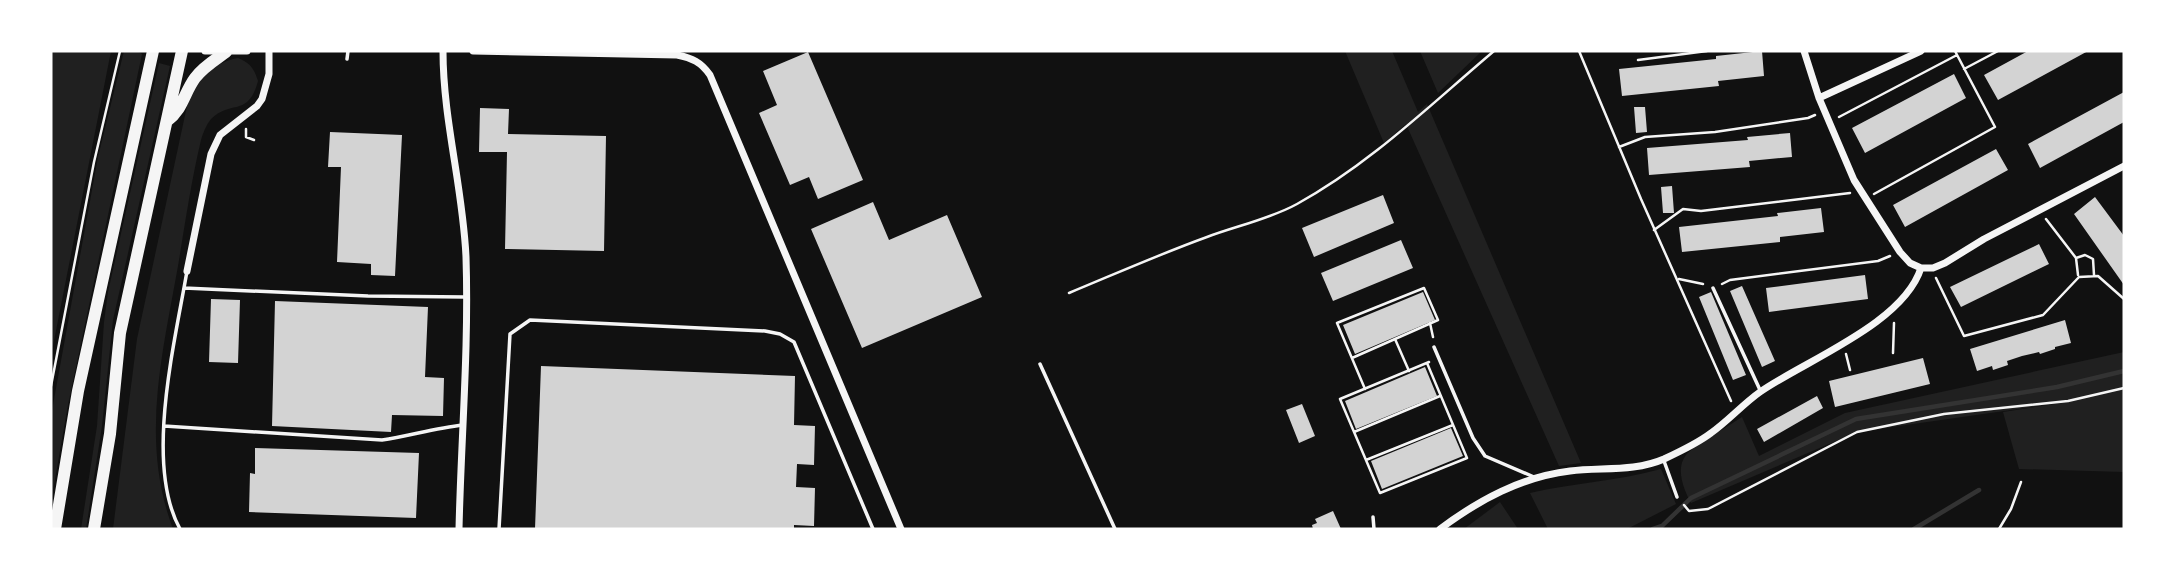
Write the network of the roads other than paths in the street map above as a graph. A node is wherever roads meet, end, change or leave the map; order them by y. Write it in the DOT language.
graph roads {
  1 [pos="153,51"];
  2 [pos="182,51"];
  3 [pos="205,51"];
  4 [pos="247,51"];
  5 [pos="269,51"];
  6 [pos="348,51"];
  7 [pos="443,51"];
  8 [pos="473,51"];
  9 [pos="1804,51"];
  10 [pos="1921,51"];
  11 [pos="226,52"];
  12 [pos="537,52"];
  13 [pos="347,59"];
  14 [pos="1819,98"];
  15 [pos="167,121"];
  16 [pos="2124,166"];
  17 [pos="1921,268"];
  18 [pos="187,271"];
  19 [pos="184,288"];
  20 [pos="1713,288"];
  21 [pos="465,296"];
  22 [pos="1434,347"];
  23 [pos="1041,364"];
  24 [pos="1761,392"];
  25 [pos="463,425"];
  26 [pos="164,426"];
  27 [pos="1663,459"];
  28 [pos="1536,478"];
  29 [pos="1677,497"];
  30 [pos="1373,517"];
  31 [pos="55,529"];
  32 [pos="94,529"];
  33 [pos="180,529"];
  34 [pos="459,529"];
  35 [pos="499,529"];
  36 [pos="873,529"];
  37 [pos="901,529"];
  38 [pos="1115,529"];
  39 [pos="1374,529"];
  40 [pos="1440,529"];
  1 -- 31 [label="main road"];
  2 -- 15 [label="main road"];
  3 -- 11 [label="street"];
  4 -- 11 [label="street"];
  5 -- 18 [label="street"];
  6 -- 13 [label="lane"];
  7 -- 21 [label="street"];
  8 -- 12 [label="street"];
  9 -- 14 [label="street"];
  10 -- 14 [label="street"];
  11 -- 15 [label="main road"];
  12 -- 37 [label="street"];
  14 -- 17 [label="street"];
  15 -- 32 [label="main road"];
  16 -- 17 [label="street"];
  17 -- 24 [label="street"];
  18 -- 19 [label="lane"];
  19 -- 21 [label="lane"];
  19 -- 26 [label="lane"];
  20 -- 24 [label="lane"];
  21 -- 25 [label="street"];
  22 -- 28 [label="lane"];
  23 -- 38 [label="lane"];
  24 -- 27 [label="street"];
  25 -- 26 [label="lane"];
  25 -- 34 [label="street"];
  26 -- 33 [label="lane"];
  27 -- 28 [label="street"];
  27 -- 29 [label="lane"];
  28 -- 40 [label="street"];
  30 -- 39 [label="lane"];
  35 -- 36 [label="lane"];
}
